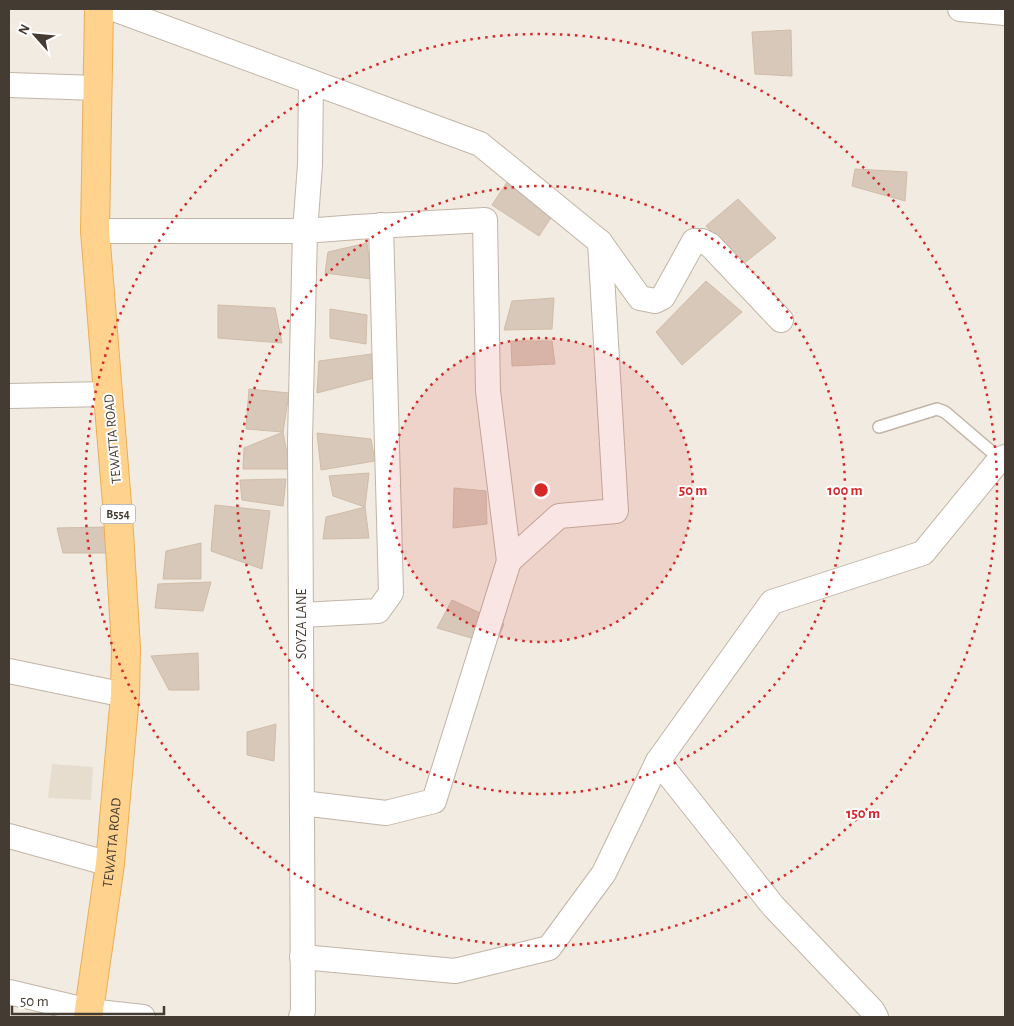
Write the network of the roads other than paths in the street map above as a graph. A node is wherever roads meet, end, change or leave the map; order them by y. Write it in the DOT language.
graph roads {
  1 [pos="99,9"];
  2 [pos="114,9"];
  3 [pos="960,9"];
  4 [pos="1005,13"];
  5 [pos="311,82"];
  6 [pos="9,85"];
  7 [pos="97,88"];
  8 [pos="381,226"];
  9 [pos="95,231"];
  10 [pos="305,231"];
  11 [pos="600,242"];
  12 [pos="781,320"];
  13 [pos="108,394"];
  14 [pos="9,396"];
  15 [pos="879,427"];
  16 [pos="1003,458"];
  17 [pos="509,562"];
  18 [pos="301,615"];
  19 [pos="9,671"];
  20 [pos="125,695"];
  21 [pos="658,761"];
  22 [pos="302,803"];
  23 [pos="9,836"];
  24 [pos="110,864"];
  25 [pos="302,957"];
  26 [pos="9,992"];
  27 [pos="88,1014"];
  28 [pos="143,1017"];
  29 [pos="300,1017"];
  30 [pos="876,1017"];
  1 -- 7 [label="main road, TEWATTA ROAD / B554"];
  2 -- 5 [label="street"];
  3 -- 4 [label="street"];
  5 -- 10 [label="street, SOYZA LANE"];
  5 -- 11 [label="street"];
  6 -- 7 [label="street"];
  7 -- 9 [label="main road, TEWATTA ROAD / B554"];
  8 -- 10 [label="street"];
  8 -- 17 [label="street"];
  8 -- 18 [label="street"];
  9 -- 10 [label="street"];
  9 -- 13 [label="main road, TEWATTA ROAD / B554"];
  10 -- 18 [label="street, SOYZA LANE"];
  11 -- 12 [label="street"];
  11 -- 17 [label="street"];
  13 -- 14 [label="street"];
  13 -- 20 [label="main road, TEWATTA ROAD / B554"];
  15 -- 16 [label="lane"];
  16 -- 21 [label="street"];
  17 -- 22 [label="street"];
  18 -- 22 [label="street, SOYZA LANE"];
  19 -- 20 [label="street"];
  20 -- 24 [label="main road, TEWATTA ROAD / B554"];
  21 -- 25 [label="street"];
  21 -- 30 [label="street"];
  22 -- 25 [label="street, SOYZA LANE"];
  23 -- 24 [label="street"];
  24 -- 27 [label="main road, TEWATTA ROAD / B554"];
  25 -- 29 [label="street, SOYZA LANE"];
  26 -- 27 [label="street"];
  27 -- 28 [label="street"];
}
